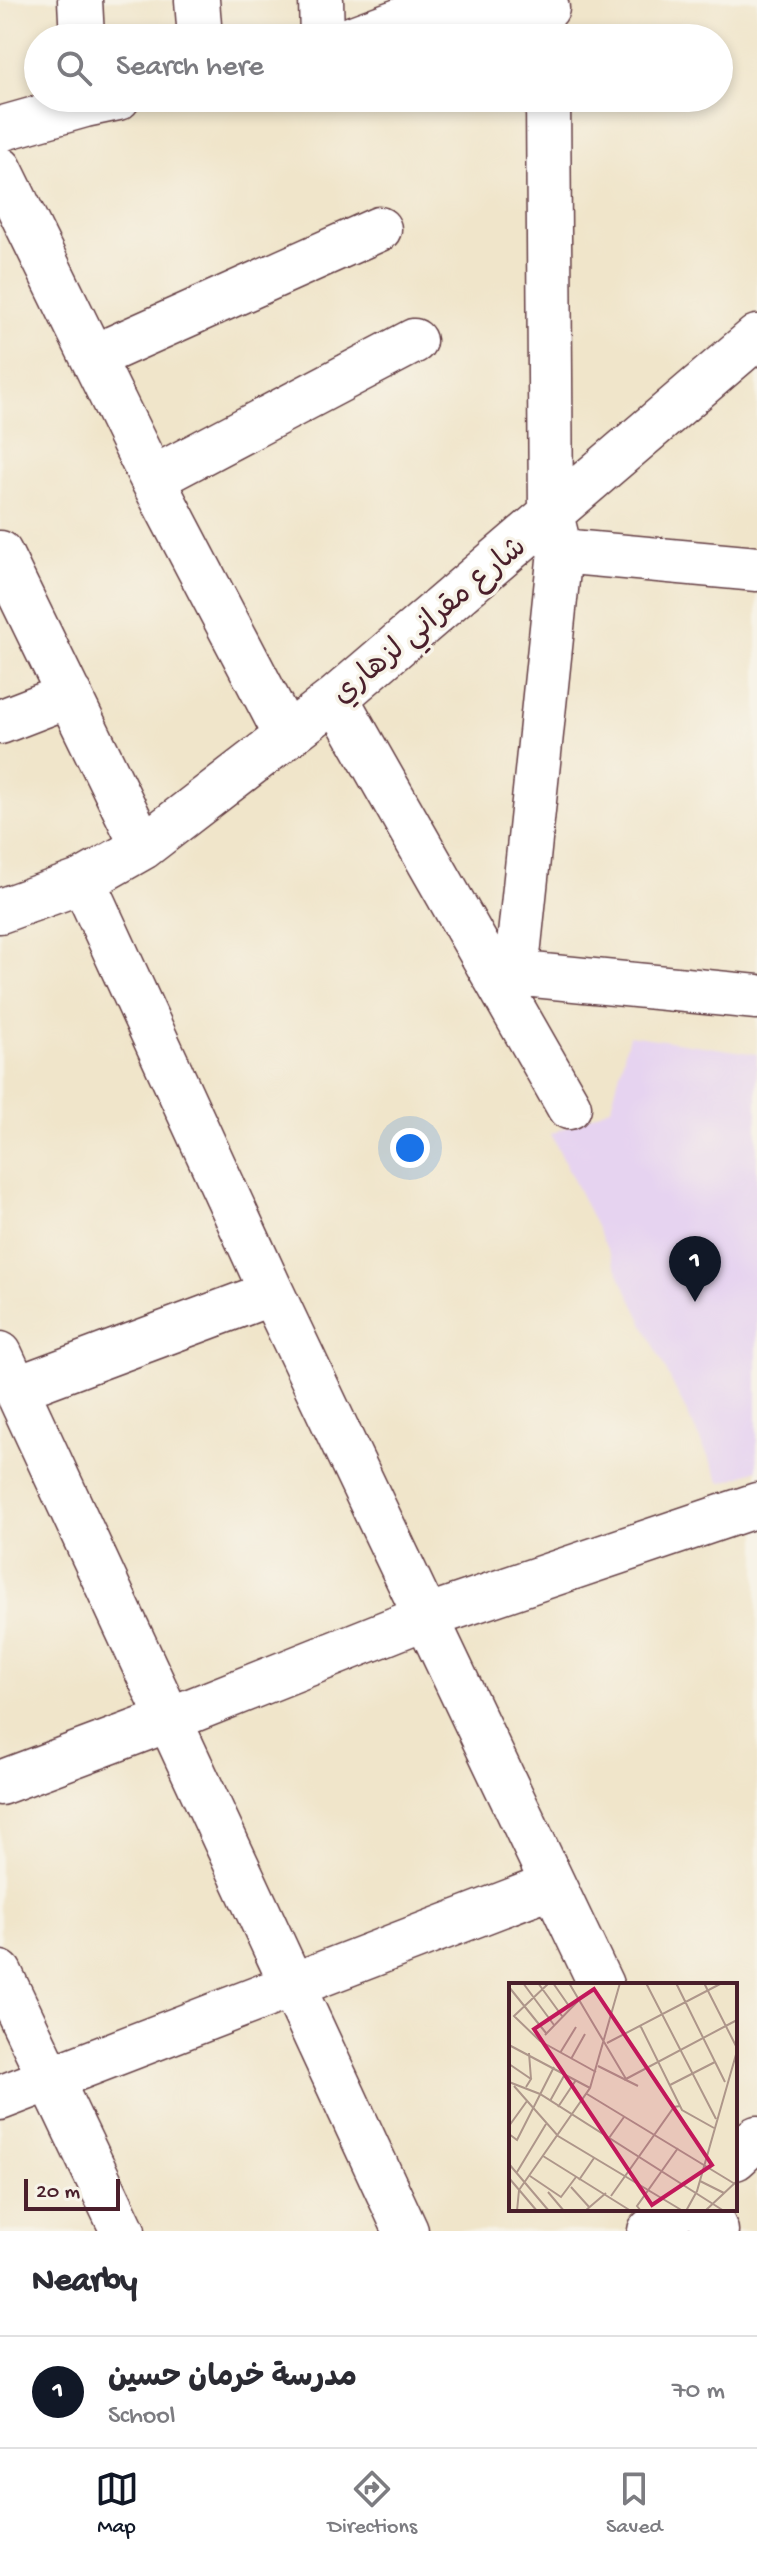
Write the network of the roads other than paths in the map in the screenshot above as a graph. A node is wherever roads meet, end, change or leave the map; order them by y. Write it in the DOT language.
graph roads {
  1 [pos="80,0"];
  2 [pos="197,0"];
  3 [pos="321,0"];
  4 [pos="442,2"];
  5 [pos="547,15"];
  6 [pos="81,24"];
  7 [pos="199,24"];
  8 [pos="322,24"];
  9 [pos="388,24"];
  10 [pos="56,112"];
  11 [pos="548,112"];
  12 [pos="0,129"];
  13 [pos="0,169"];
  14 [pos="379,229"];
  15 [pos="757,337"];
  16 [pos="414,341"];
  17 [pos="93,357"];
  18 [pos="152,479"];
  19 [pos="556,532"];
  20 [pos="2,565"];
  21 [pos="757,569"];
  22 [pos="70,695"];
  23 [pos="336,698"];
  24 [pos="0,722"];
  25 [pos="286,735"];
  26 [pos="143,847"];
  27 [pos="83,881"];
  28 [pos="0,911"];
  29 [pos="504,972"];
  30 [pos="757,997"];
  31 [pos="569,1107"];
  32 [pos="272,1293"];
  33 [pos="8,1372"];
  34 [pos="757,1505"];
  35 [pos="426,1617"];
  36 [pos="168,1720"];
  37 [pos="0,1783"];
  38 [pos="553,1885"];
  39 [pos="0,1973"];
  40 [pos="600,1983"];
  41 [pos="291,1986"];
  42 [pos="50,2078"];
  43 [pos="0,2098"];
  44 [pos="675,2211"];
  45 [pos="707,2211"];
  46 [pos="123,2231"];
  47 [pos="406,2231"];
  48 [pos="650,2231"];
  49 [pos="716,2231"];
  1 -- 6 [label="street"];
  2 -- 7 [label="street"];
  3 -- 8 [label="street"];
  4 -- 5 [label="street"];
  4 -- 9 [label="street"];
  10 -- 12 [label="street"];
  11 -- 19 [label="street"];
  13 -- 17 [label="street"];
  14 -- 17 [label="street"];
  15 -- 19 [label="street, شارع مقراني لزهاري"];
  16 -- 18 [label="street"];
  17 -- 18 [label="street"];
  18 -- 25 [label="street"];
  19 -- 21 [label="street"];
  19 -- 23 [label="street, شارع مقراني لزهاري"];
  19 -- 29 [label="street"];
  20 -- 22 [label="street"];
  22 -- 24 [label="street"];
  22 -- 26 [label="street"];
  23 -- 25 [label="street, شارع مقراني لزهاري"];
  23 -- 29 [label="street"];
  25 -- 26 [label="street, شارع مقراني لزهاري"];
  26 -- 27 [label="street, شارع مقراني لزهاري"];
  27 -- 28 [label="street, شارع مقراني لزهاري"];
  27 -- 32 [label="street"];
  29 -- 30 [label="street"];
  29 -- 31 [label="street"];
  32 -- 33 [label="street"];
  32 -- 35 [label="street"];
  33 -- 36 [label="street"];
  34 -- 35 [label="street"];
  35 -- 36 [label="street"];
  35 -- 38 [label="street"];
  36 -- 37 [label="street"];
  36 -- 41 [label="street"];
  38 -- 40 [label="street"];
  38 -- 41 [label="street"];
  39 -- 42 [label="street"];
  41 -- 42 [label="street"];
  41 -- 47 [label="street"];
  42 -- 43 [label="street"];
  42 -- 46 [label="street"];
  44 -- 48 [label="street"];
  45 -- 49 [label="street"];
}
